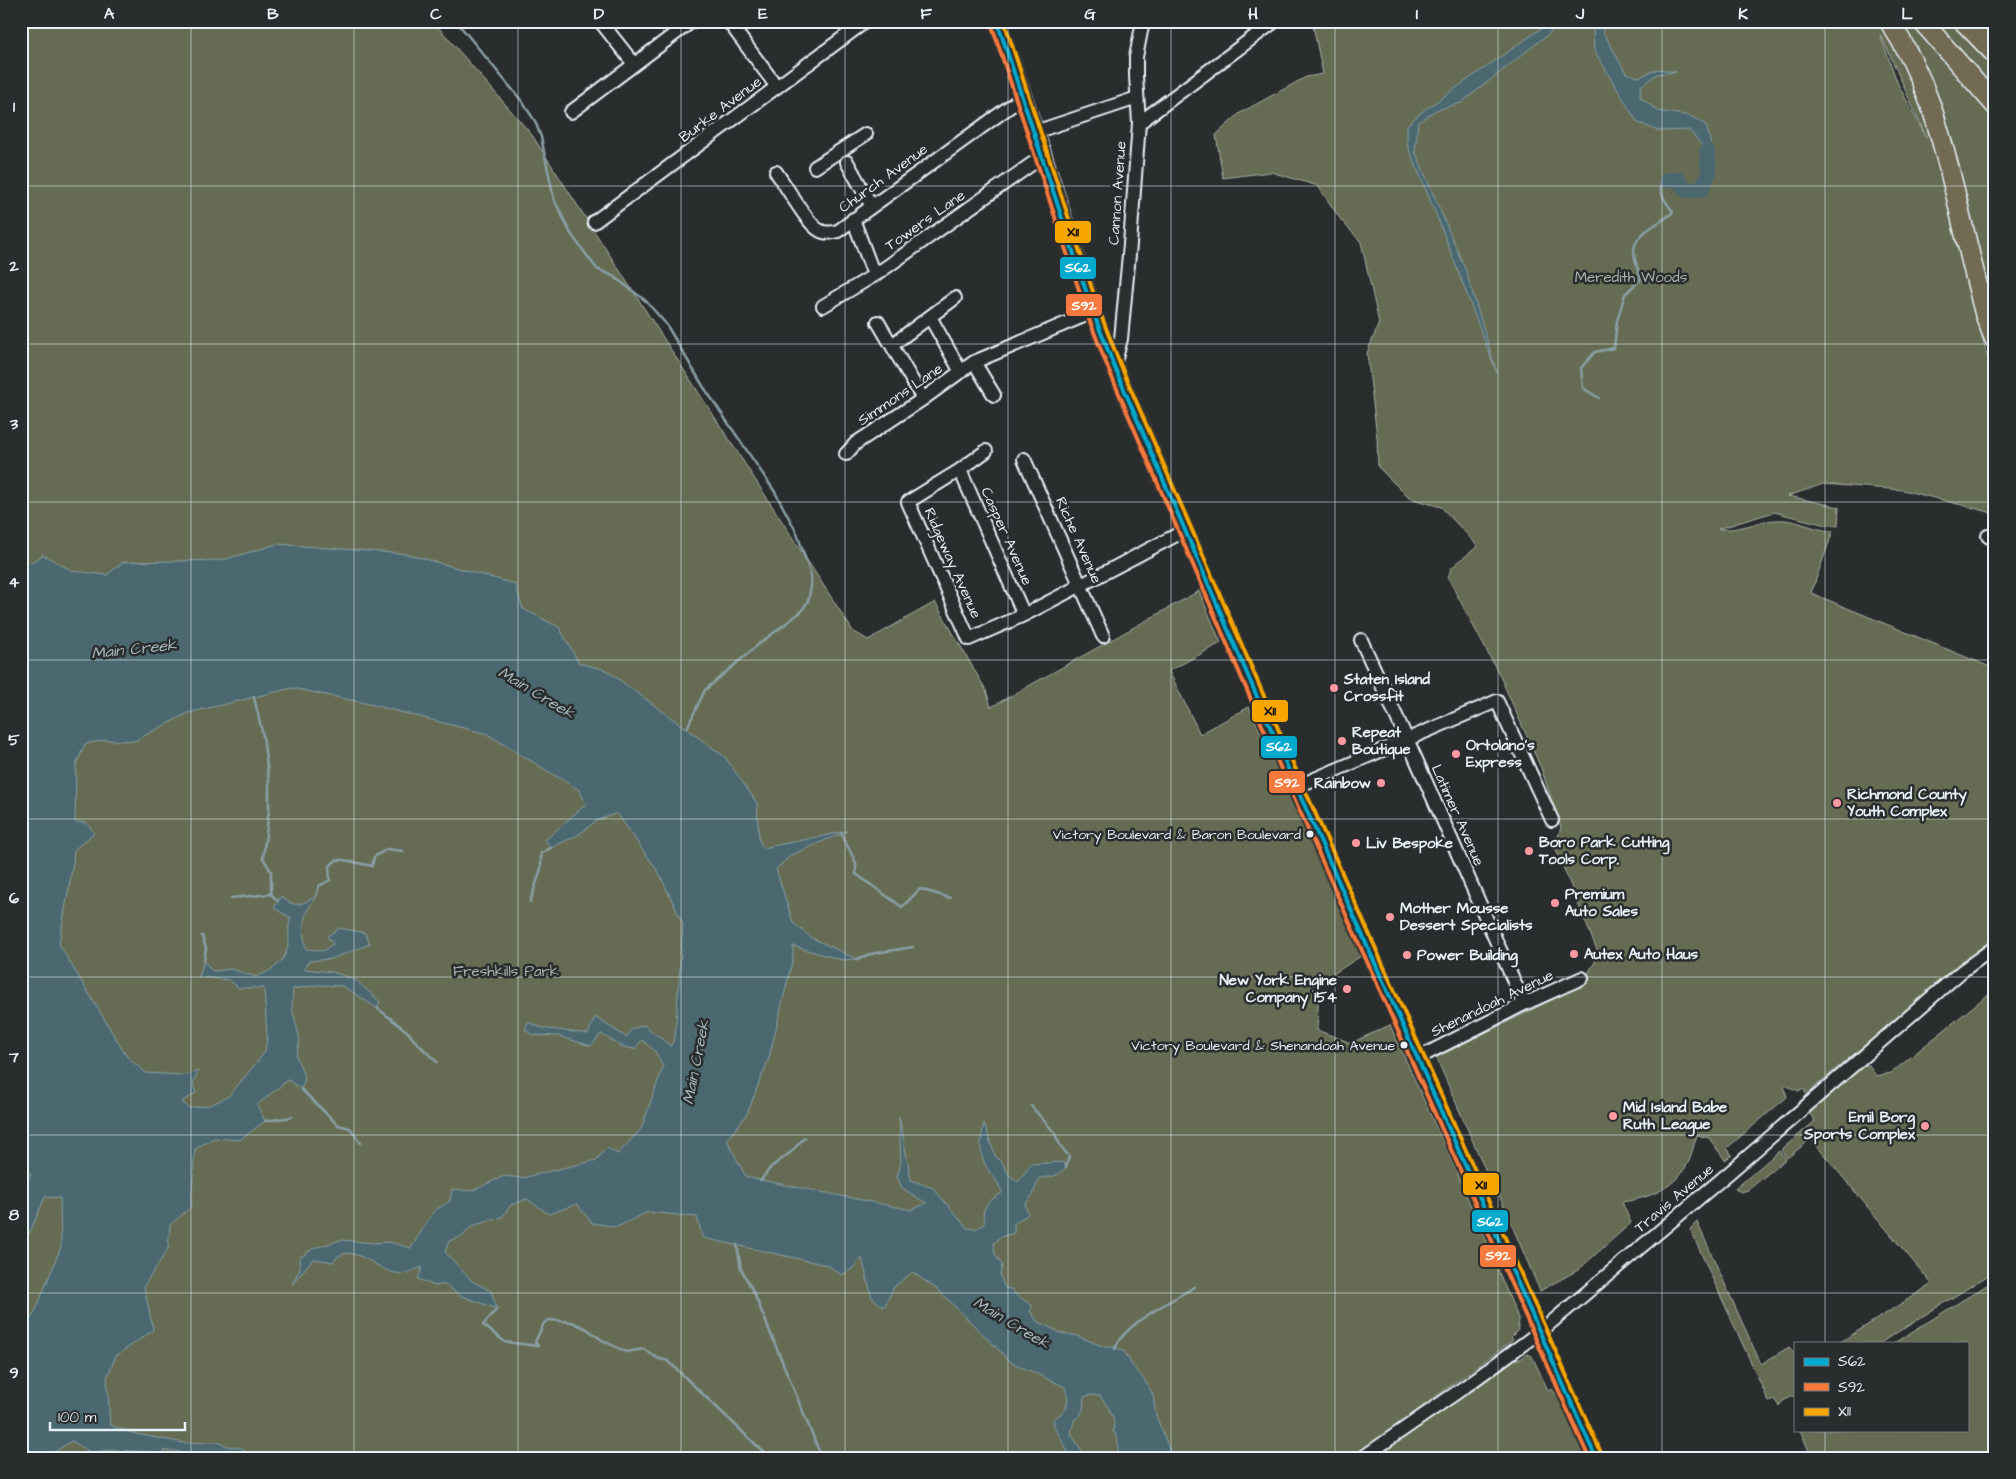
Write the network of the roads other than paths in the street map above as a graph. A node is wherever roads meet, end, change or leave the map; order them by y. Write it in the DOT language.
graph roads {
  1 [pos="600,21"];
  2 [pos="692,21"];
  3 [pos="728,21"];
  4 [pos="866,21"];
  5 [pos="997,21"];
  6 [pos="1143,21"];
  7 [pos="1275,21"];
  8 [pos="1889,21"];
  9 [pos="1922,21"];
  10 [pos="1963,21"];
  11 [pos="1983,21"];
  12 [pos="1995,33"];
  13 [pos="1995,54"];
  14 [pos="634,64"];
  15 [pos="777,87"];
  16 [pos="1023,97"];
  17 [pos="1137,98"];
  18 [pos="1995,104"];
  19 [pos="571,112"];
  20 [pos="1139,123"];
  21 [pos="1035,132"];
  22 [pos="866,134"];
  23 [pos="847,146"];
  24 [pos="833,155"];
  25 [pos="1044,156"];
  26 [pos="847,162"];
  27 [pos="816,167"];
  28 [pos="776,172"];
  29 [pos="871,205"];
  30 [pos="853,219"];
  31 [pos="594,222"];
  32 [pos="874,276"];
  33 [pos="955,298"];
  34 [pos="823,306"];
  35 [pos="1093,312"];
  36 [pos="930,317"];
  37 [pos="878,322"];
  38 [pos="1995,340"];
  39 [pos="892,345"];
  40 [pos="974,362"];
  41 [pos="1114,366"];
  42 [pos="961,372"];
  43 [pos="994,395"];
  44 [pos="923,399"];
  45 [pos="986,451"];
  46 [pos="846,454"];
  47 [pos="1024,459"];
  48 [pos="960,470"];
  49 [pos="1184,532"];
  50 [pos="1082,585"];
  51 [pos="1024,615"];
  52 [pos="1103,636"];
  53 [pos="1361,640"];
  54 [pos="1408,741"];
  55 [pos="1296,787"];
  56 [pos="1552,820"];
  57 [pos="1995,947"];
  58 [pos="1582,978"];
  59 [pos="1524,1004"];
  60 [pos="1418,1058"];
  61 [pos="1541,1331"];
  62 [pos="1362,1458"];
  63 [pos="1596,1458"];
  1 -- 14 [label="street"];
  2 -- 14 [label="street"];
  3 -- 15 [label="street"];
  4 -- 15 [label="street, Burke Avenue"];
  5 -- 16 [label="main road"];
  6 -- 17 [label="street, Cannon Avenue"];
  7 -- 20 [label="street"];
  8 -- 38 [label="highway"];
  9 -- 18 [label="highway"];
  10 -- 13 [label="highway"];
  11 -- 12 [label="highway"];
  14 -- 19 [label="street"];
  15 -- 31 [label="street, Burke Avenue"];
  16 -- 21 [label="main road"];
  16 -- 29 [label="street, Church Avenue"];
  17 -- 20 [label="street, Cannon Avenue"];
  17 -- 21 [label="street"];
  20 -- 41 [label="street, Cannon Avenue"];
  21 -- 25 [label="main road"];
  22 -- 23 [label="street"];
  23 -- 24 [label="street"];
  23 -- 26 [label="street"];
  24 -- 26 [label="street"];
  24 -- 27 [label="street"];
  25 -- 32 [label="street, Towers Lane"];
  25 -- 35 [label="main road"];
  26 -- 29 [label="street"];
  28 -- 30 [label="street, Church Avenue"];
  29 -- 30 [label="street, Church Avenue"];
  30 -- 32 [label="street"];
  32 -- 34 [label="street, Towers Lane"];
  33 -- 36 [label="street"];
  35 -- 40 [label="street, Simmons Lane"];
  35 -- 41 [label="main road"];
  36 -- 39 [label="street"];
  36 -- 42 [label="street"];
  37 -- 39 [label="street"];
  39 -- 44 [label="street"];
  40 -- 42 [label="street, Simmons Lane"];
  40 -- 43 [label="street"];
  41 -- 49 [label="main road"];
  42 -- 44 [label="street, Simmons Lane"];
  44 -- 46 [label="street, Simmons Lane"];
  45 -- 48 [label="street, Ridgeway Avenue"];
  47 -- 50 [label="street, Riche Avenue"];
  48 -- 51 [label="street, Casper Avenue"];
  48 -- 51 [label="street, Ridgeway Avenue"];
  49 -- 50 [label="street, Ridgeway Avenue"];
  49 -- 55 [label="main road"];
  50 -- 51 [label="street, Ridgeway Avenue"];
  50 -- 52 [label="street, Riche Avenue"];
  53 -- 54 [label="street, Latimer Avenue"];
  54 -- 55 [label="street"];
  54 -- 56 [label="street"];
  54 -- 59 [label="street, Latimer Avenue"];
  55 -- 60 [label="main road"];
  57 -- 61 [label="street, Travis Avenue"];
  58 -- 59 [label="street, Shenandoah Avenue"];
  59 -- 60 [label="street, Shenandoah Avenue"];
  60 -- 61 [label="main road"];
  61 -- 62 [label="street, Travis Avenue"];
  61 -- 63 [label="main road"];
}
